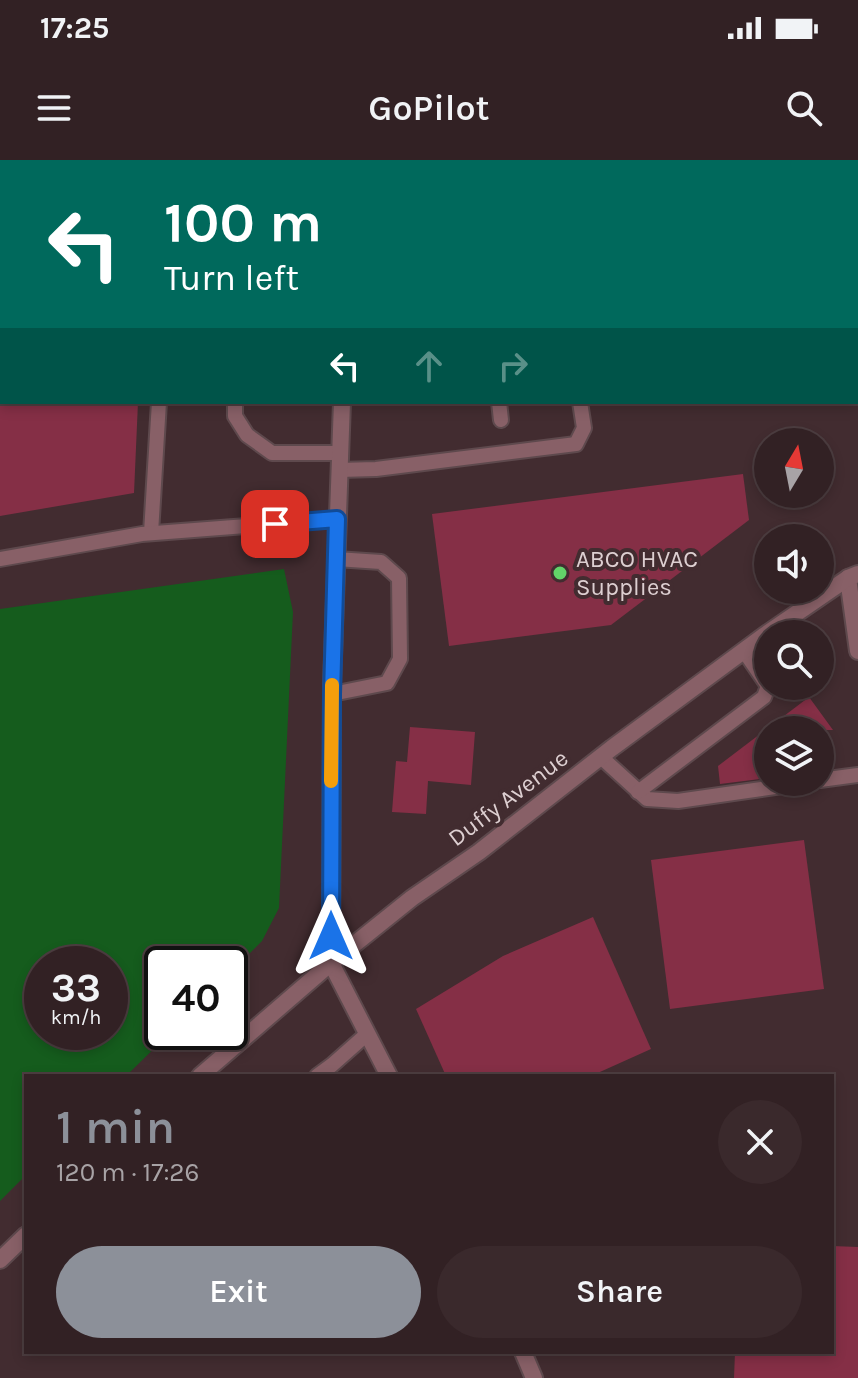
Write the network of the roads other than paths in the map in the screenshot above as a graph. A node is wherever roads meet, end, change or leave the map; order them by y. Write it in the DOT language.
graph roads {
  1 [pos="159,404"];
  2 [pos="235,404"];
  3 [pos="342,404"];
  4 [pos="499,404"];
  5 [pos="580,404"];
  6 [pos="501,420"];
  7 [pos="340,462"];
  8 [pos="337,519"];
  9 [pos="151,533"];
  10 [pos="0,559"];
  11 [pos="336,559"];
  12 [pos="853,576"];
  13 [pos="744,651"];
  14 [pos="858,651"];
  15 [pos="332,694"];
  16 [pos="601,757"];
  17 [pos="858,775"];
  18 [pos="834,778"];
  19 [pos="754,790"];
  20 [pos="638,792"];
  21 [pos="331,963"];
  22 [pos="367,1034"];
  23 [pos="202,1074"];
  24 [pos="320,1074"];
  25 [pos="388,1074"];
  26 [pos="24,1237"];
  27 [pos="0,1260"];
  28 [pos="524,1354"];
  29 [pos="534,1378"];
  1 -- 9 [label="lane"];
  2 -- 7 [label="lane"];
  3 -- 7 [label="street"];
  4 -- 6 [label="lane"];
  5 -- 7 [label="lane"];
  7 -- 8 [label="street"];
  8 -- 9 [label="lane"];
  8 -- 11 [label="street"];
  9 -- 10 [label="lane"];
  11 -- 15 [label="street"];
  11 -- 15 [label="lane"];
  12 -- 13 [label="street, Duffy Avenue"];
  12 -- 14 [label="street"];
  13 -- 16 [label="street, Duffy Avenue"];
  13 -- 20 [label="lane"];
  15 -- 21 [label="street"];
  16 -- 20 [label="lane"];
  16 -- 21 [label="street, Duffy Avenue"];
  17 -- 18 [label="lane"];
  19 -- 20 [label="lane"];
  21 -- 22 [label="street"];
  21 -- 23 [label="street, Duffy Avenue"];
  22 -- 24 [label="lane"];
  22 -- 25 [label="street"];
  26 -- 27 [label="street"];
  28 -- 29 [label="street"];
}
